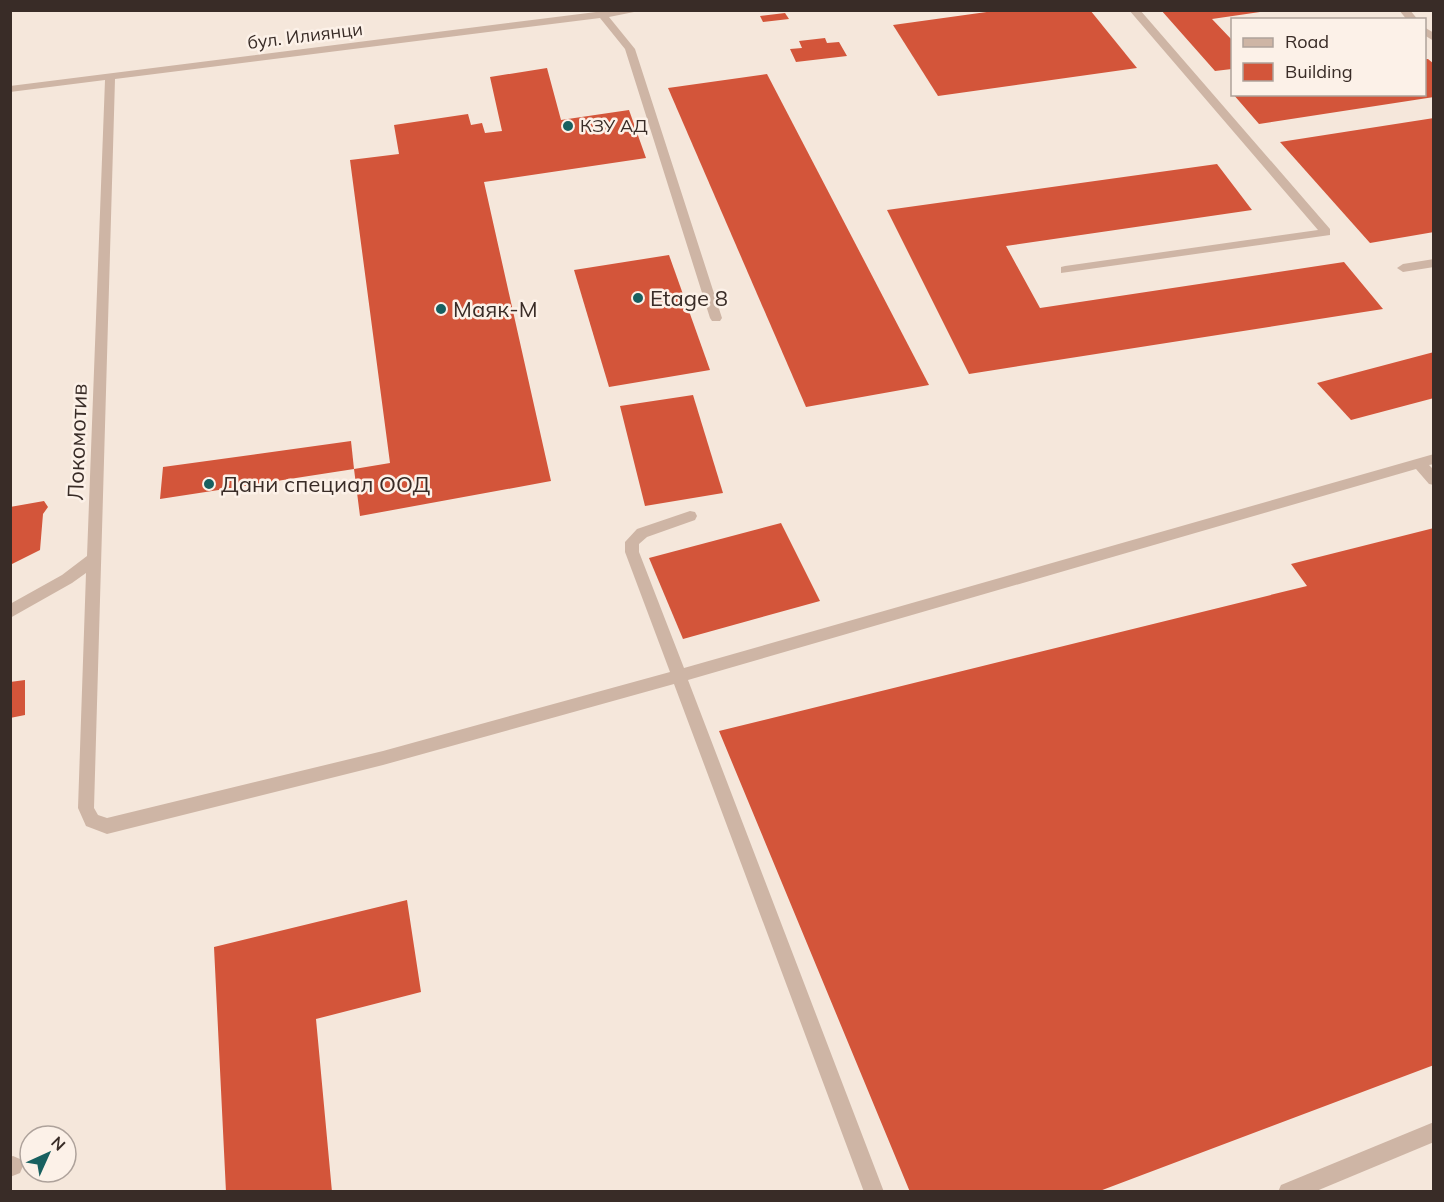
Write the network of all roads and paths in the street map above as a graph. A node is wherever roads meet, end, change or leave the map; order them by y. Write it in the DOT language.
graph roads {
  1 [pos="639,10"];
  2 [pos="1134,10"];
  3 [pos="601,13"];
  4 [pos="110,77"];
  5 [pos="10,89"];
  6 [pos="1434,263"];
  7 [pos="1403,268"];
  8 [pos="1065,270"];
  9 [pos="716,318"];
  10 [pos="1426,461"];
  11 [pos="1434,480"];
  12 [pos="690,516"];
  13 [pos="94,559"];
  14 [pos="10,612"];
  15 [pos="678,676"];
  16 [pos="1434,1132"];
  17 [pos="874,1191"];
  18 [pos="1288,1191"];
  1 -- 3 [label="street, бул. Илиянци"];
  2 -- 8 [label="street"];
  3 -- 4 [label="street, бул. Илиянци"];
  3 -- 9 [label="street"];
  4 -- 5 [label="street, бул. Илиянци"];
  4 -- 13 [label="street, Локомотив"];
  6 -- 7 [label="street"];
  10 -- 11 [label="street"];
  10 -- 15 [label="street"];
  12 -- 15 [label="street"];
  13 -- 14 [label="street"];
  13 -- 15 [label="street, Локомотив"];
  15 -- 17 [label="street"];
  16 -- 18 [label="street"];
}
